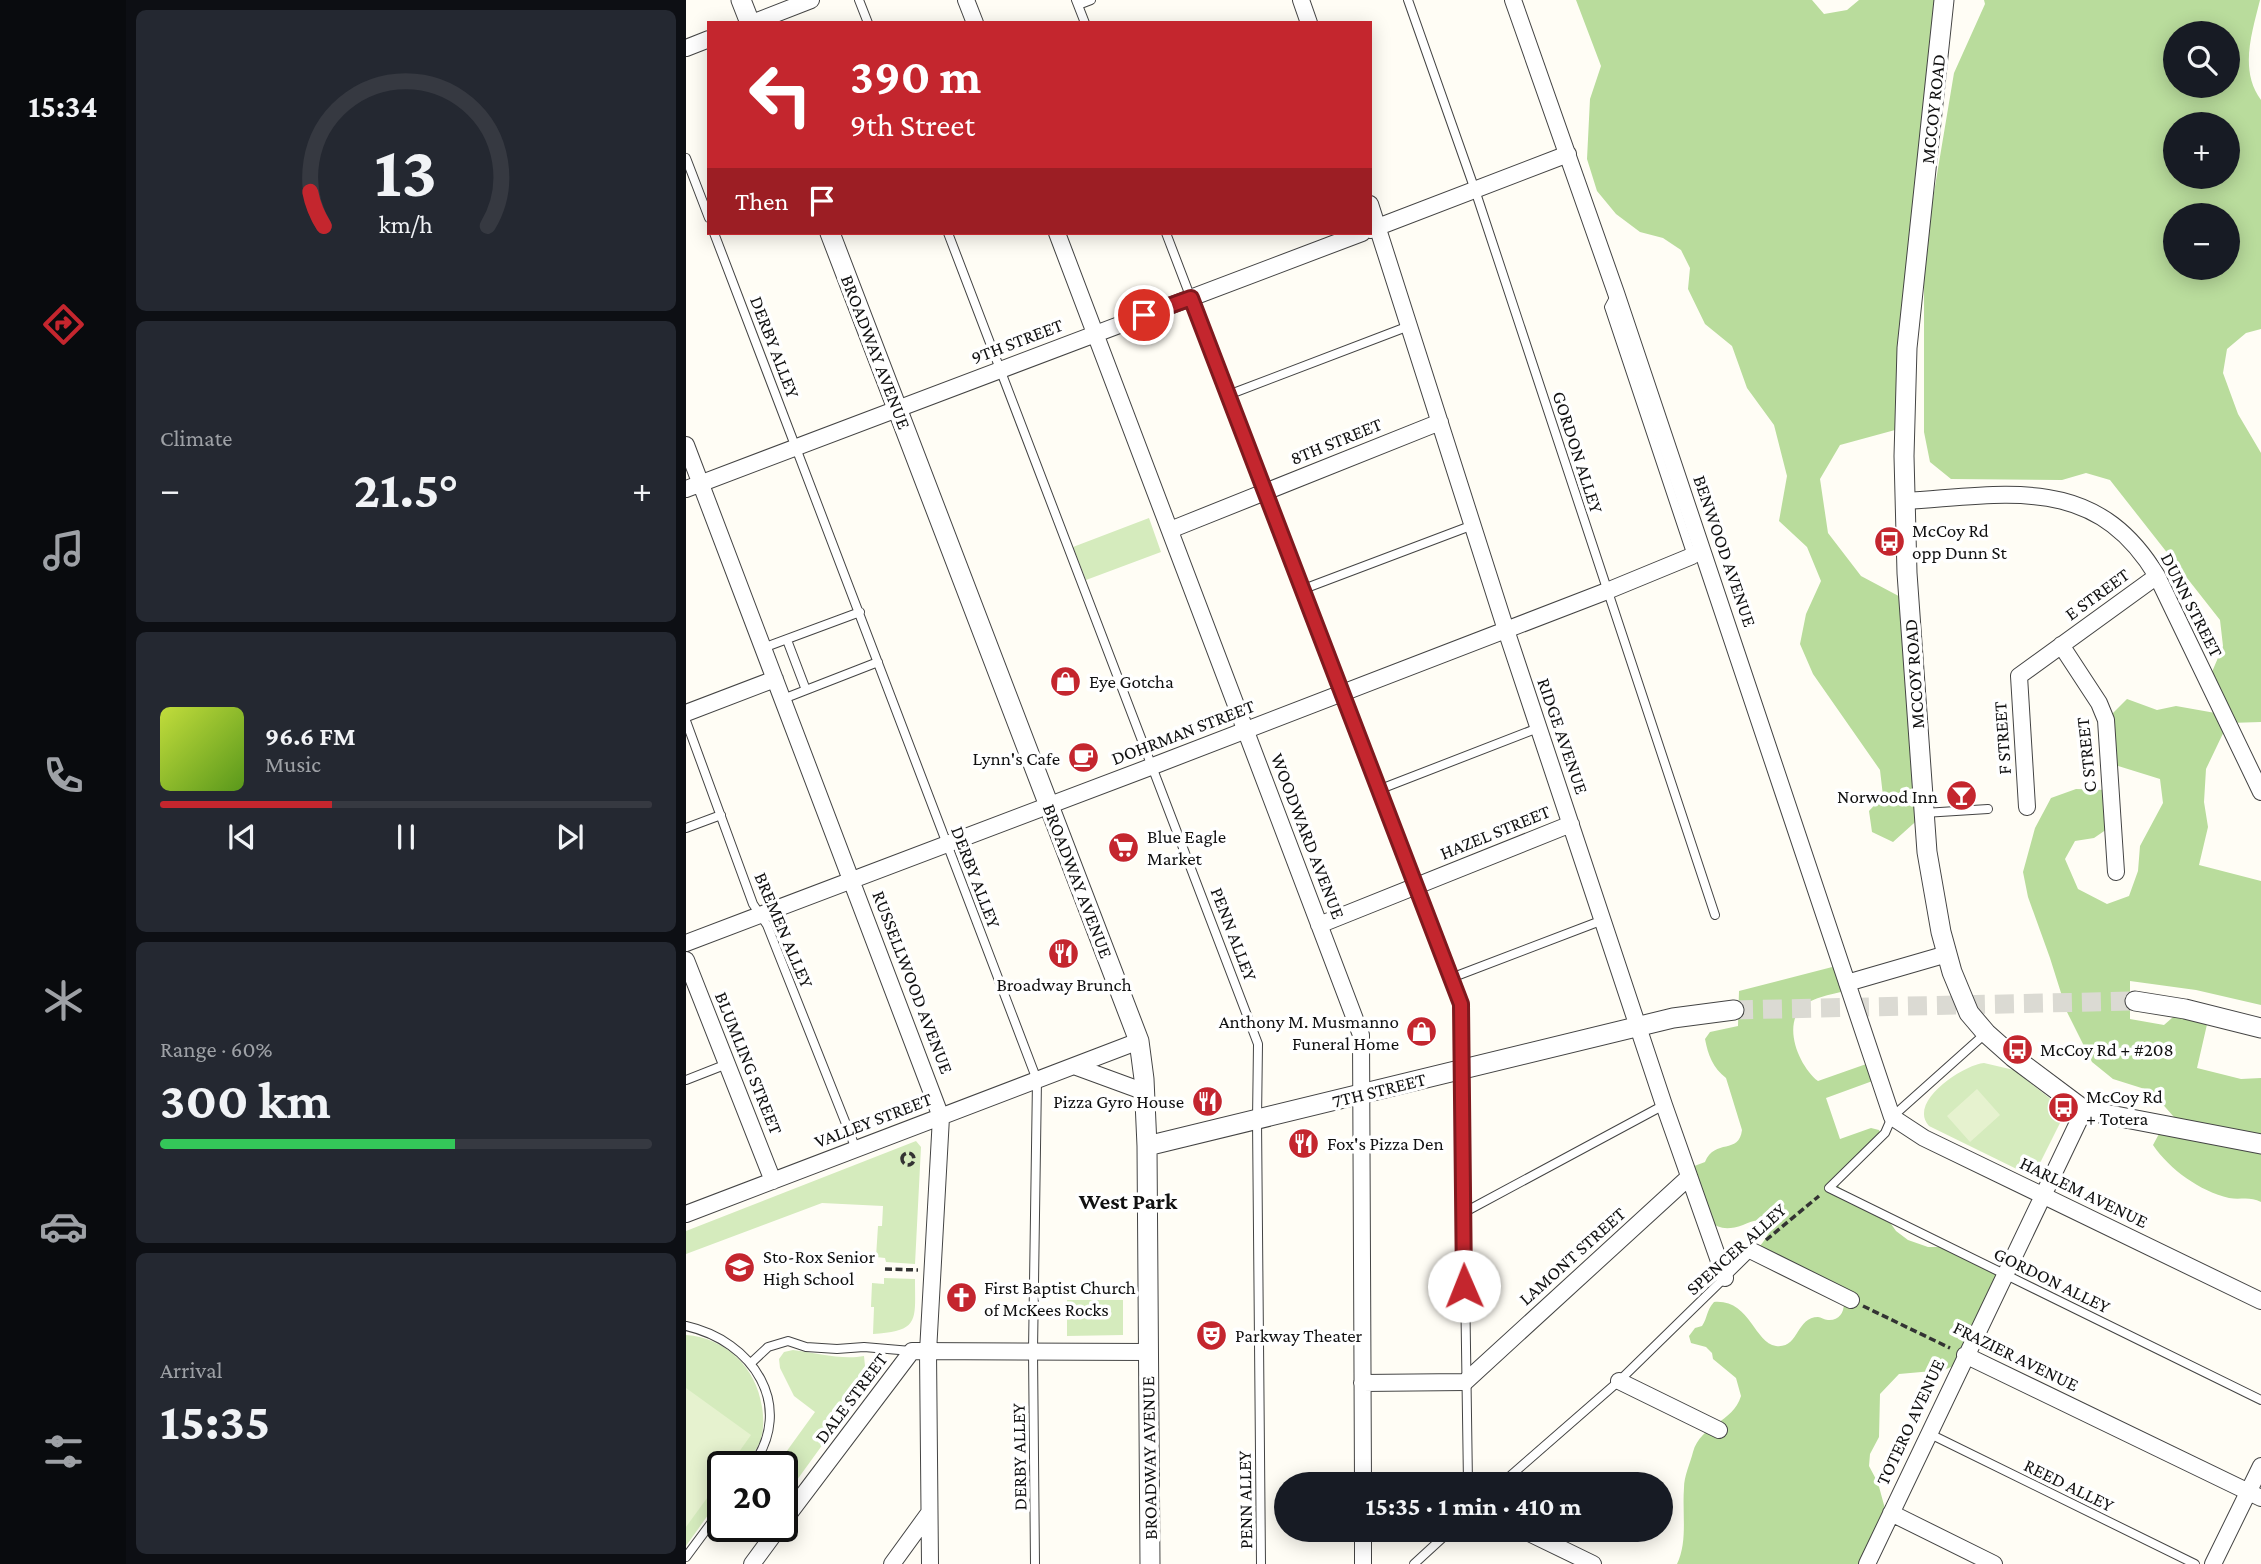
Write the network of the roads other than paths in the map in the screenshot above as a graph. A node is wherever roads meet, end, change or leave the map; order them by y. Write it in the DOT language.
graph roads {
  1 [pos="741,0"];
  2 [pos="811,0"];
  3 [pos="859,0"];
  4 [pos="966,0"];
  5 [pos="1091,0"];
  6 [pos="1301,0"];
  7 [pos="1408,0"];
  8 [pos="1513,0"];
  9 [pos="1944,0"];
  10 [pos="1077,2"];
  11 [pos="750,21"];
  12 [pos="756,21"];
  13 [pos="867,21"];
  14 [pos="974,21"];
  15 [pos="1084,21"];
  16 [pos="1307,21"];
  17 [pos="707,40"];
  18 [pos="686,48"];
  19 [pos="1568,155"];
  20 [pos="686,158"];
  21 [pos="1475,190"];
  22 [pos="707,213"];
  23 [pos="1374,228"];
  24 [pos="715,235"];
  25 [pos="831,235"];
  26 [pos="949,235"];
  27 [pos="1058,235"];
  28 [pos="1167,235"];
  29 [pos="1357,235"];
  30 [pos="1616,293"];
  31 [pos="1191,298"];
  32 [pos="1409,326"];
  33 [pos="1096,333"];
  34 [pos="1000,370"];
  35 [pos="1228,395"];
  36 [pos="898,409"];
  37 [pos="1440,422"];
  38 [pos="686,444"];
  39 [pos="796,447"];
  40 [pos="693,486"];
  41 [pos="1265,492"];
  42 [pos="1905,501"];
  43 [pos="1473,525"];
  44 [pos="1170,530"];
  45 [pos="1692,556"];
  46 [pos="2157,576"];
  47 [pos="1301,590"];
  48 [pos="1607,591"];
  49 [pos="860,612"];
  50 [pos="1506,630"];
  51 [pos="787,640"];
  52 [pos="2061,645"];
  53 [pos="764,649"];
  54 [pos="878,662"];
  55 [pos="775,679"];
  56 [pos="806,690"];
  57 [pos="1341,694"];
  58 [pos="783,699"];
  59 [pos="686,713"];
  60 [pos="686,721"];
  61 [pos="1538,727"];
  62 [pos="1245,731"];
  63 [pos="1153,766"];
  64 [pos="1378,790"];
  65 [pos="2261,792"];
  66 [pos="1049,806"];
  67 [pos="2027,807"];
  68 [pos="1988,810"];
  69 [pos="1924,813"];
  70 [pos="721,814"];
  71 [pos="1571,824"];
  72 [pos="686,828"];
  73 [pos="946,845"];
  74 [pos="2116,872"];
  75 [pos="851,880"];
  76 [pos="1415,887"];
  77 [pos="760,915"];
  78 [pos="1715,915"];
  79 [pos="1603,920"];
  80 [pos="1319,925"];
  81 [pos="686,943"];
  82 [pos="1947,954"];
  83 [pos="686,960"];
  84 [pos="1451,978"];
  85 [pos="1847,983"];
  86 [pos="2135,1001"];
  87 [pos="1734,1010"];
  88 [pos="1639,1027"];
  89 [pos="2261,1028"];
  90 [pos="1986,1033"];
  91 [pos="1139,1041"];
  92 [pos="727,1064"];
  93 [pos="1074,1066"];
  94 [pos="1463,1070"];
  95 [pos="686,1080"];
  96 [pos="1037,1080"];
  97 [pos="1145,1092"];
  98 [pos="1360,1094"];
  99 [pos="1664,1105"];
  100 [pos="2084,1110"];
  101 [pos="941,1117"];
  102 [pos="1892,1117"];
  103 [pos="1257,1120"];
  104 [pos="2261,1144"];
  105 [pos="1147,1146"];
  106 [pos="856,1149"];
  107 [pos="1689,1177"];
  108 [pos="773,1181"];
  109 [pos="2043,1196"];
  110 [pos="1463,1213"];
  111 [pos="686,1214"];
  112 [pos="1752,1251"];
  113 [pos="2005,1274"];
  114 [pos="1725,1278"];
  115 [pos="1852,1300"];
  116 [pos="2261,1301"];
  117 [pos="686,1326"];
  118 [pos="1033,1351"];
  119 [pos="920,1352"];
  120 [pos="1148,1352"];
  121 [pos="1965,1355"];
  122 [pos="751,1363"];
  123 [pos="1619,1381"];
  124 [pos="1465,1382"];
  125 [pos="1362,1383"];
  126 [pos="2261,1400"];
  127 [pos="1719,1430"];
  128 [pos="1928,1433"];
  129 [pos="763,1451"];
  130 [pos="2261,1466"];
  131 [pos="1363,1472"];
  132 [pos="1468,1472"];
  133 [pos="1515,1472"];
  134 [pos="2255,1495"];
  135 [pos="798,1504"];
  136 [pos="929,1513"];
  137 [pos="1891,1513"];
  138 [pos="707,1529"];
  139 [pos="768,1542"];
  140 [pos="1363,1542"];
  141 [pos="1438,1542"];
  142 [pos="1548,1542"];
  143 [pos="686,1557"];
  144 [pos="752,1564"];
  145 [pos="892,1564"];
  146 [pos="930,1564"];
  147 [pos="1035,1564"];
  148 [pos="1150,1564"];
  149 [pos="1262,1564"];
  150 [pos="1363,1564"];
  151 [pos="1414,1564"];
  152 [pos="1593,1564"];
  153 [pos="1867,1564"];
  154 [pos="1994,1564"];
  155 [pos="2195,1564"];
  156 [pos="2213,1564"];
  1 -- 11 [label="street"];
  2 -- 12 [label="street"];
  3 -- 13 [label="lane"];
  4 -- 14 [label="street"];
  5 -- 10 [label="lane"];
  6 -- 16 [label="street"];
  7 -- 21 [label="lane, GORDON ALLEY"];
  8 -- 19 [label="street, BENWOOD AVENUE"];
  9 -- 42 [label="street, MCCOY ROAD"];
  10 -- 15 [label="lane"];
  17 -- 18 [label="street"];
  19 -- 21 [label="street"];
  19 -- 30 [label="street, BENWOOD AVENUE"];
  20 -- 22 [label="lane"];
  21 -- 23 [label="street"];
  21 -- 48 [label="lane, GORDON ALLEY"];
  23 -- 32 [label="street, RIDGE AVENUE"];
  24 -- 39 [label="lane, DERBY ALLEY"];
  25 -- 36 [label="street, BROADWAY AVENUE"];
  26 -- 34 [label="lane, PENN ALLEY"];
  27 -- 33 [label="street, WOODWARD AVENUE"];
  28 -- 31 [label="lane"];
  29 -- 31 [label="street, 9TH STREET"];
  30 -- 45 [label="lane"];
  30 -- 85 [label="street, BENWOOD AVENUE"];
  31 -- 33 [label="street, 9TH STREET"];
  31 -- 35 [label="lane"];
  32 -- 35 [label="lane"];
  32 -- 37 [label="street, RIDGE AVENUE"];
  33 -- 34 [label="street, 9TH STREET"];
  33 -- 44 [label="street, WOODWARD AVENUE"];
  34 -- 36 [label="street, 9TH STREET"];
  34 -- 63 [label="lane, PENN ALLEY"];
  35 -- 41 [label="lane"];
  36 -- 39 [label="street, 9TH STREET"];
  36 -- 66 [label="street, BROADWAY AVENUE"];
  37 -- 41 [label="street, 8TH STREET"];
  37 -- 43 [label="street, RIDGE AVENUE"];
  38 -- 40 [label="street, RUSSELLWOOD AVENUE"];
  39 -- 40 [label="street, 9TH STREET"];
  39 -- 49 [label="lane, DERBY ALLEY"];
  40 -- 53 [label="street, RUSSELLWOOD AVENUE"];
  41 -- 44 [label="street, 8TH STREET"];
  41 -- 47 [label="lane"];
  42 -- 46 [label="street, DUNN STREET"];
  42 -- 69 [label="street, MCCOY ROAD"];
  43 -- 47 [label="lane"];
  43 -- 50 [label="street, RIDGE AVENUE"];
  44 -- 62 [label="street, WOODWARD AVENUE"];
  45 -- 48 [label="street, DOHRMAN STREET"];
  46 -- 52 [label="street, E STREET"];
  46 -- 65 [label="street, DUNN STREET"];
  47 -- 57 [label="lane"];
  48 -- 50 [label="street, DOHRMAN STREET"];
  48 -- 78 [label="lane, GORDON ALLEY"];
  49 -- 51 [label="lane"];
  49 -- 54 [label="lane, DERBY ALLEY"];
  50 -- 57 [label="street, DOHRMAN STREET"];
  50 -- 61 [label="street, RIDGE AVENUE"];
  51 -- 53 [label="lane"];
  51 -- 56 [label="lane"];
  52 -- 67 [label="street, F STREET"];
  52 -- 74 [label="street, C STREET"];
  53 -- 55 [label="street, RUSSELLWOOD AVENUE"];
  54 -- 56 [label="lane"];
  54 -- 73 [label="lane, DERBY ALLEY"];
  55 -- 58 [label="street, RUSSELLWOOD AVENUE"];
  55 -- 59 [label="street"];
  56 -- 58 [label="lane"];
  57 -- 62 [label="street, DOHRMAN STREET"];
  57 -- 64 [label="lane"];
  58 -- 75 [label="street, RUSSELLWOOD AVENUE"];
  60 -- 70 [label="lane, BREMEN ALLEY"];
  61 -- 64 [label="lane"];
  61 -- 71 [label="street, RIDGE AVENUE"];
  62 -- 63 [label="street, DOHRMAN STREET"];
  62 -- 80 [label="street, WOODWARD AVENUE"];
  63 -- 66 [label="street, DOHRMAN STREET"];
  63 -- 103 [label="lane, PENN ALLEY"];
  64 -- 76 [label="lane"];
  66 -- 73 [label="street, DOHRMAN STREET"];
  66 -- 91 [label="street, BROADWAY AVENUE"];
  68 -- 69 [label="lane"];
  69 -- 82 [label="street, MCCOY ROAD"];
  70 -- 72 [label="lane"];
  70 -- 77 [label="lane, BREMEN ALLEY"];
  71 -- 76 [label="street, HAZEL STREET"];
  71 -- 79 [label="street, RIDGE AVENUE"];
  73 -- 75 [label="street, DOHRMAN STREET"];
  73 -- 96 [label="lane, DERBY ALLEY"];
  75 -- 77 [label="street, DOHRMAN STREET"];
  75 -- 101 [label="street, RUSSELLWOOD AVENUE"];
  76 -- 80 [label="street, HAZEL STREET"];
  76 -- 84 [label="lane"];
  77 -- 81 [label="street, DOHRMAN STREET"];
  77 -- 106 [label="lane, BREMEN ALLEY"];
  79 -- 84 [label="lane"];
  79 -- 88 [label="street, RIDGE AVENUE"];
  80 -- 98 [label="street, WOODWARD AVENUE"];
  82 -- 85 [label="street"];
  82 -- 90 [label="street, MCCOY ROAD"];
  83 -- 92 [label="street, BLUMLING STREET"];
  84 -- 94 [label="lane"];
  85 -- 102 [label="street, BENWOOD AVENUE"];
  86 -- 89 [label="street"];
  87 -- 88 [label="street, 7TH STREET"];
  88 -- 94 [label="street, 7TH STREET"];
  88 -- 99 [label="street, RIDGE AVENUE"];
  90 -- 100 [label="street, MCCOY ROAD"];
  90 -- 102 [label="lane"];
  91 -- 93 [label="street, VALLEY STREET"];
  91 -- 97 [label="street, BROADWAY AVENUE"];
  92 -- 95 [label="lane"];
  92 -- 108 [label="street, BLUMLING STREET"];
  93 -- 96 [label="street, VALLEY STREET"];
  93 -- 97 [label="street"];
  94 -- 98 [label="street, 7TH STREET"];
  94 -- 110 [label="lane"];
  96 -- 101 [label="street, VALLEY STREET"];
  96 -- 118 [label="lane, DERBY ALLEY"];
  97 -- 105 [label="street, BROADWAY AVENUE"];
  98 -- 103 [label="street, 7TH STREET"];
  98 -- 125 [label="street, WOODWARD AVENUE"];
  99 -- 107 [label="street, RIDGE AVENUE"];
  99 -- 110 [label="lane"];
  100 -- 104 [label="street, MCCOY ROAD"];
  100 -- 109 [label="street, TOTERO AVENUE"];
  101 -- 106 [label="street, VALLEY STREET"];
  101 -- 119 [label="street, RUSSELLWOOD AVENUE"];
  102 -- 109 [label="street, HARLEM AVENUE"];
  102 -- 113 [label="lane, GORDON ALLEY"];
  103 -- 105 [label="street, 7TH STREET"];
  103 -- 149 [label="lane, PENN ALLEY"];
  105 -- 120 [label="street, BROADWAY AVENUE"];
  106 -- 108 [label="street, VALLEY STREET"];
  107 -- 114 [label="street, RIDGE AVENUE"];
  107 -- 124 [label="street, LAMONT STREET"];
  108 -- 111 [label="street, VALLEY STREET"];
  109 -- 113 [label="street, TOTERO AVENUE"];
  109 -- 116 [label="street, HARLEM AVENUE"];
  110 -- 124 [label="lane"];
  112 -- 114 [label="lane, SPENCER ALLEY"];
  112 -- 115 [label="street"];
  113 -- 121 [label="street, TOTERO AVENUE"];
  113 -- 126 [label="lane, GORDON ALLEY"];
  114 -- 123 [label="lane, SPENCER ALLEY"];
  117 -- 122 [label="lane"];
  118 -- 119 [label="street"];
  118 -- 120 [label="street"];
  118 -- 147 [label="lane, DERBY ALLEY"];
  119 -- 122 [label="lane"];
  119 -- 135 [label="street, DALE STREET"];
  119 -- 136 [label="street, RUSSELLWOOD AVENUE"];
  120 -- 148 [label="street, BROADWAY AVENUE"];
  121 -- 128 [label="street, TOTERO AVENUE"];
  121 -- 134 [label="street, FRAZIER AVENUE"];
  122 -- 129 [label="lane"];
  123 -- 127 [label="street"];
  123 -- 133 [label="lane, SPENCER ALLEY"];
  124 -- 125 [label="street"];
  124 -- 132 [label="lane"];
  125 -- 131 [label="street, WOODWARD AVENUE"];
  128 -- 137 [label="street, TOTERO AVENUE"];
  128 -- 155 [label="lane, REED ALLEY"];
  130 -- 134 [label="street"];
  134 -- 156 [label="street"];
  136 -- 145 [label="street"];
  136 -- 146 [label="street, RUSSELLWOOD AVENUE"];
  137 -- 153 [label="street, TOTERO AVENUE"];
  137 -- 154 [label="street"];
  138 -- 143 [label="lane"];
  139 -- 144 [label="street, DALE STREET"];
  140 -- 150 [label="street"];
  141 -- 151 [label="lane"];
  142 -- 152 [label="street"];
}
